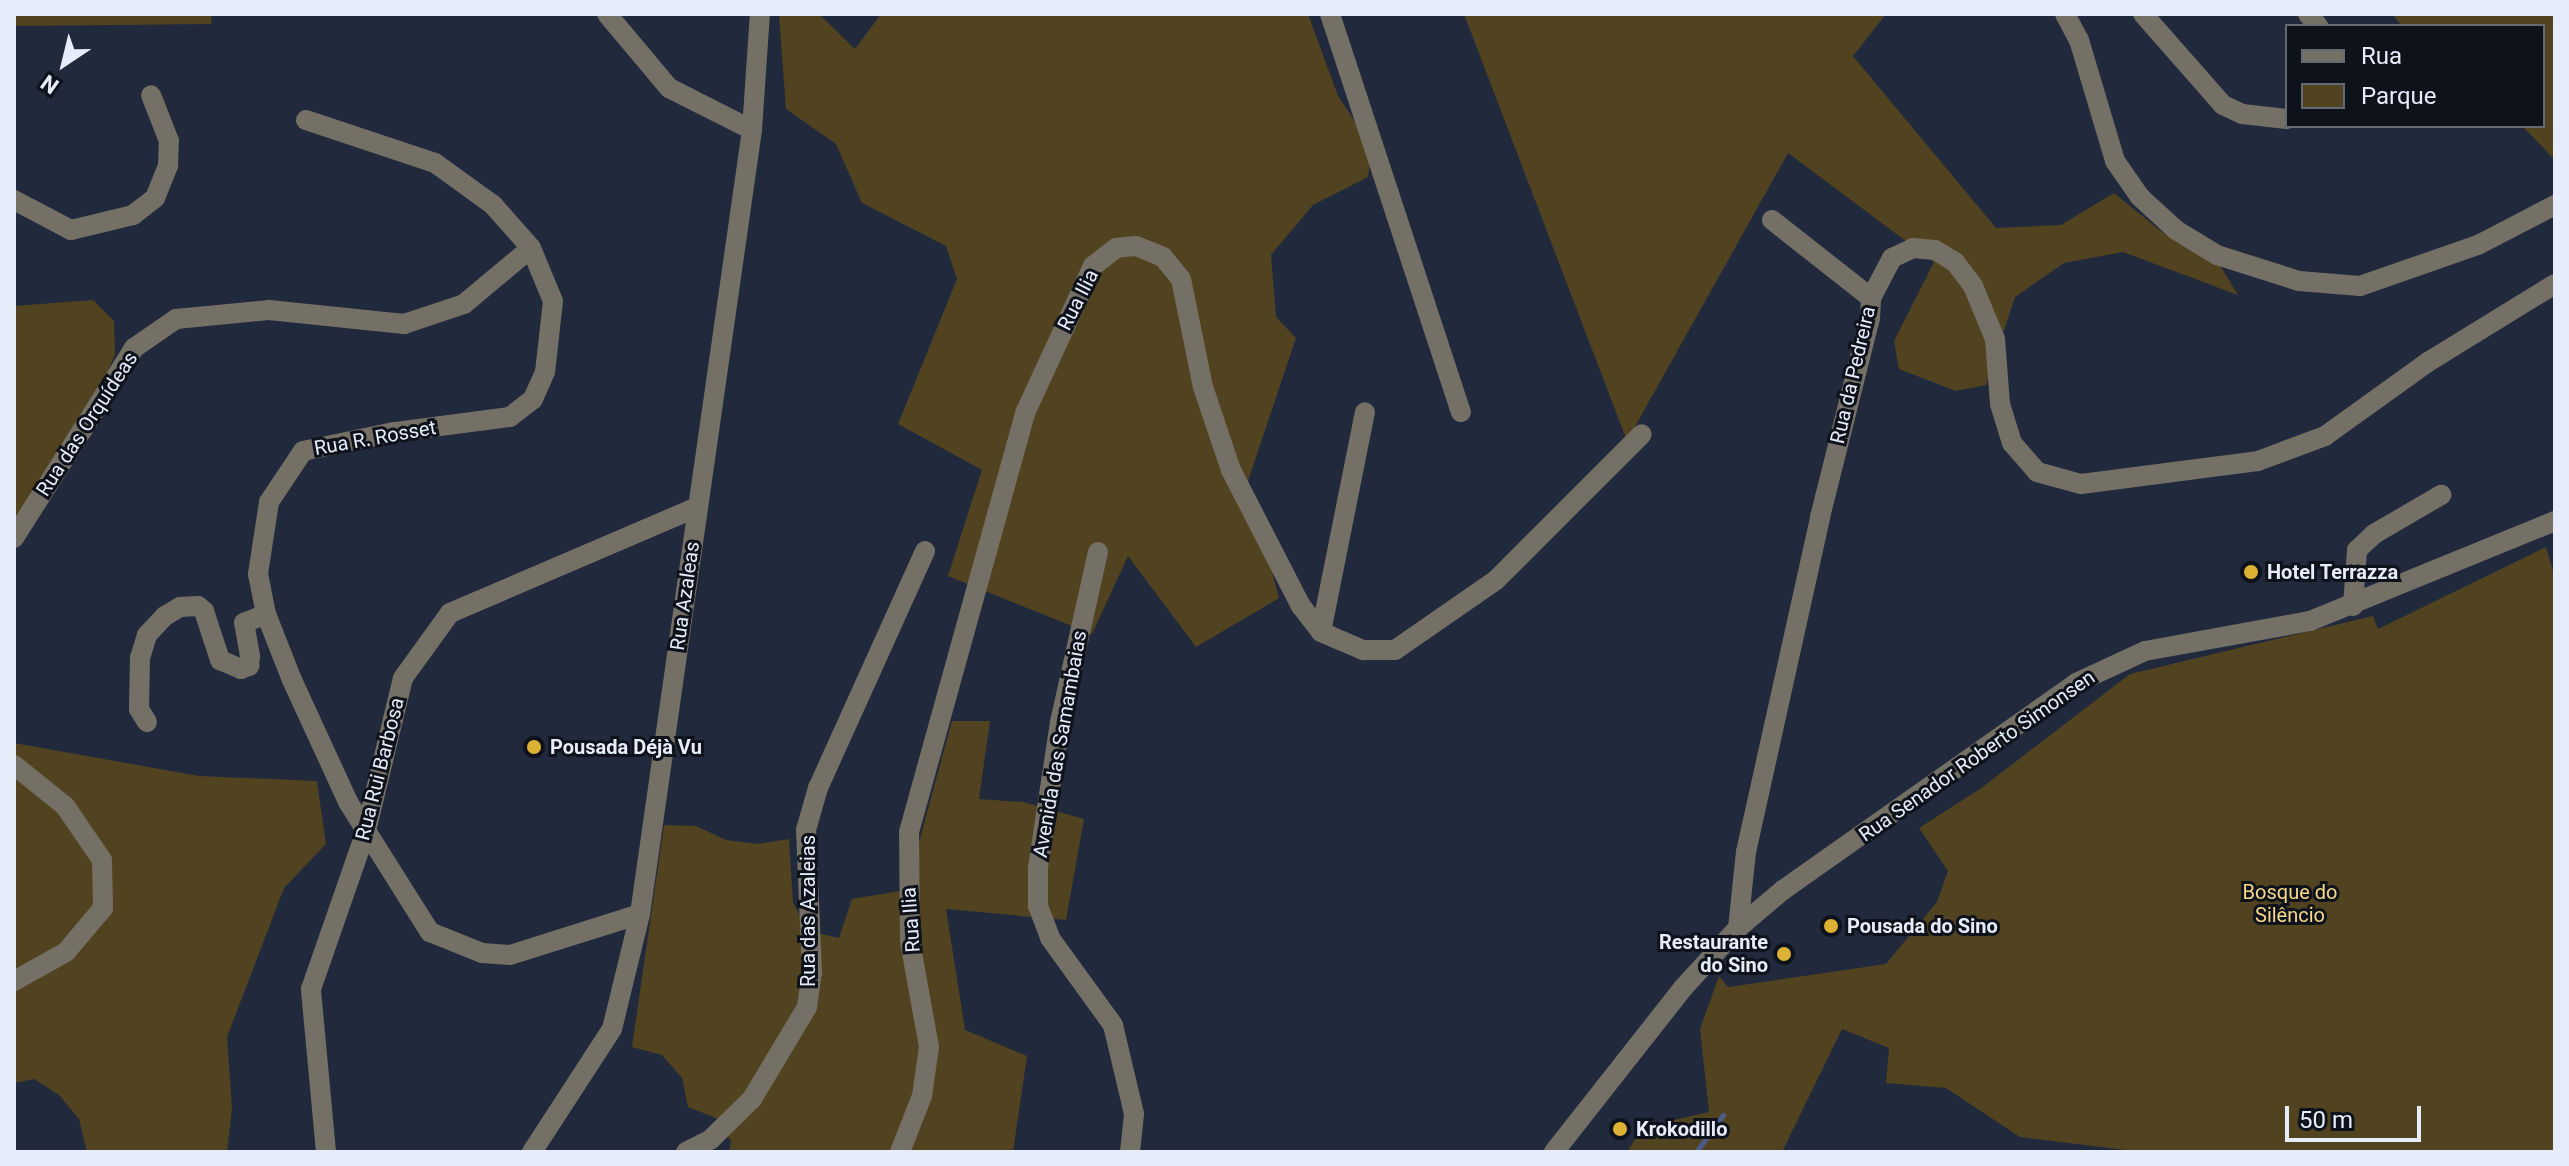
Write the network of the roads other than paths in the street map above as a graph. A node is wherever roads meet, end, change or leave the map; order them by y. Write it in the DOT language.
graph roads {
  1 [pos="607,14"];
  2 [pos="760,14"];
  3 [pos="1330,14"];
  4 [pos="2065,14"];
  5 [pos="2143,14"];
  6 [pos="151,95"];
  7 [pos="2285,119"];
  8 [pos="306,120"];
  9 [pos="752,130"];
  10 [pos="14,200"];
  11 [pos="2555,205"];
  12 [pos="1772,220"];
  13 [pos="531,248"];
  14 [pos="2555,284"];
  15 [pos="1871,298"];
  16 [pos="1365,412"];
  17 [pos="1461,412"];
  18 [pos="1642,434"];
  19 [pos="2441,495"];
  20 [pos="697,507"];
  21 [pos="2555,521"];
  22 [pos="14,538"];
  23 [pos="925,551"];
  24 [pos="1098,552"];
  25 [pos="2353,606"];
  26 [pos="266,614"];
  27 [pos="1321,632"];
  28 [pos="147,722"];
  29 [pos="14,765"];
  30 [pos="366,831"];
  31 [pos="640,914"];
  32 [pos="1738,928"];
  33 [pos="14,981"];
  34 [pos="326,1152"];
  35 [pos="532,1152"];
  36 [pos="686,1152"];
  37 [pos="900,1152"];
  38 [pos="1130,1152"];
  39 [pos="1554,1152"];
  1 -- 9 [label="street"];
  2 -- 9 [label="street, Rua Azaleas"];
  3 -- 17 [label="street"];
  4 -- 11 [label="street"];
  5 -- 7 [label="street"];
  6 -- 10 [label="street"];
  8 -- 13 [label="street, Rua R. Rosset"];
  9 -- 20 [label="street, Rua Azaleas"];
  12 -- 15 [label="street"];
  13 -- 22 [label="street, Rua das Orquídeas"];
  13 -- 26 [label="street, Rua R. Rosset"];
  14 -- 15 [label="street, Rua da Pedreira"];
  15 -- 32 [label="street, Rua da Pedreira"];
  16 -- 27 [label="street"];
  18 -- 27 [label="street"];
  19 -- 25 [label="street"];
  20 -- 30 [label="street, Rua Rui Barbosa"];
  20 -- 31 [label="street, Rua Azaleas"];
  21 -- 25 [label="street, Rua Senador Roberto Simonsen"];
  23 -- 36 [label="street, Rua das Azaleias"];
  24 -- 38 [label="street, Avenida das Samambaias"];
  25 -- 32 [label="street, Rua Senador Roberto Simonsen"];
  26 -- 28 [label="street"];
  26 -- 30 [label="street, Rua R. Rosset"];
  27 -- 37 [label="street, Rua Ilia"];
  29 -- 33 [label="street"];
  30 -- 31 [label="street, Rua R. Rosset"];
  30 -- 34 [label="street, Rua Rui Barbosa"];
  31 -- 35 [label="street, Rua Azaleas"];
  32 -- 39 [label="street, Rua Senador Roberto Simonsen"];
}
